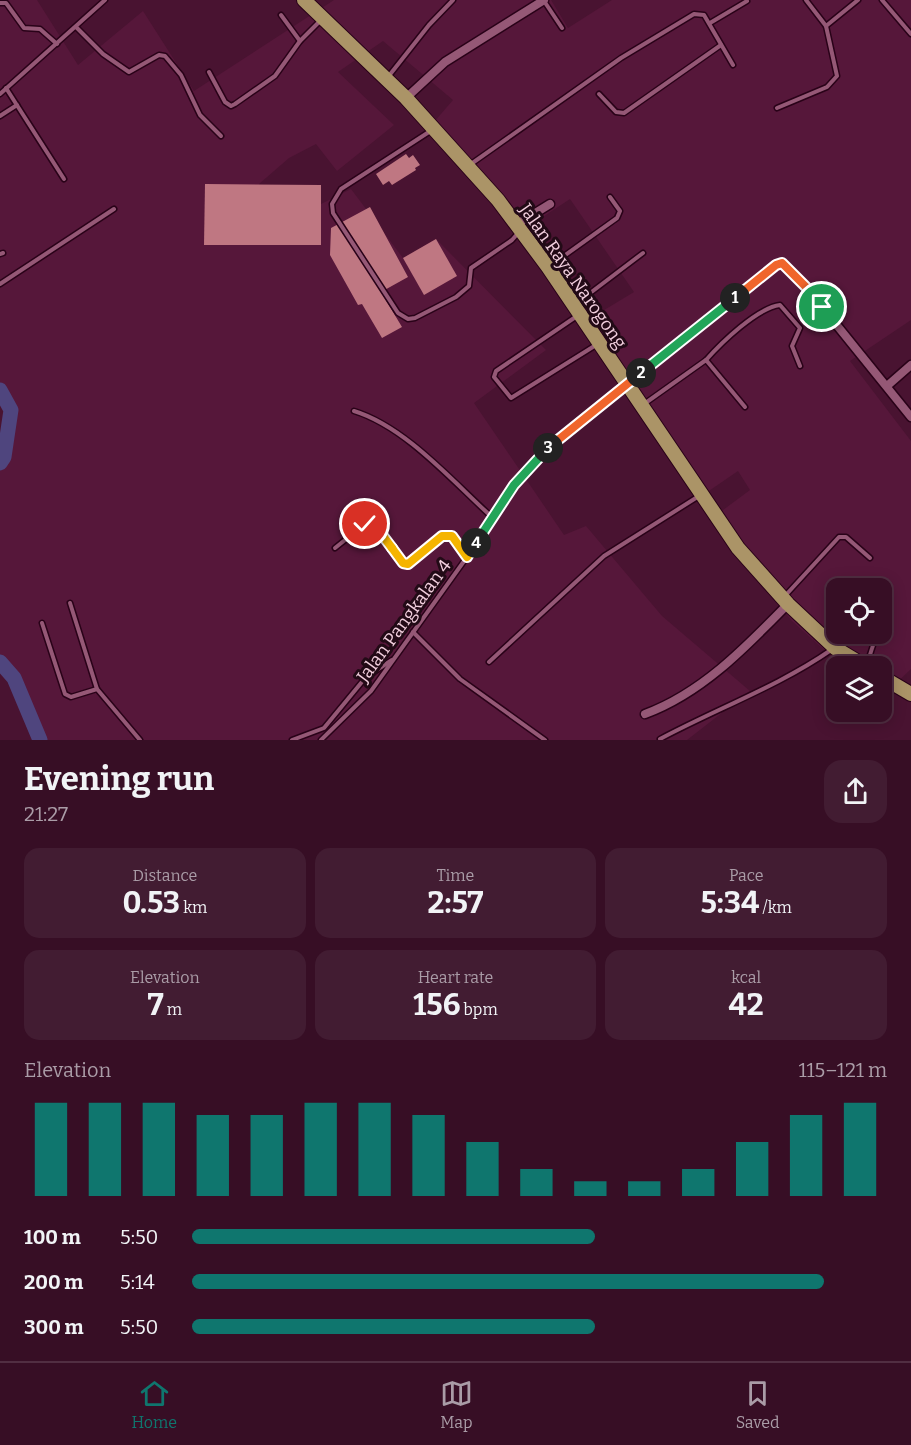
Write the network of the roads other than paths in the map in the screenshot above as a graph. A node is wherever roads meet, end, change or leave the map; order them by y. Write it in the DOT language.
graph roads {
  1 [pos="105,0"];
  2 [pos="304,0"];
  3 [pos="453,0"];
  4 [pos="544,0"];
  5 [pos="806,0"];
  6 [pos="858,0"];
  7 [pos="882,0"];
  8 [pos="747,1"];
  9 [pos="0,3"];
  10 [pos="282,15"];
  11 [pos="322,18"];
  12 [pos="710,23"];
  13 [pos="76,27"];
  14 [pos="826,27"];
  15 [pos="562,28"];
  16 [pos="911,34"];
  17 [pos="300,41"];
  18 [pos="57,44"];
  19 [pos="721,45"];
  20 [pos="733,65"];
  21 [pos="209,72"];
  22 [pos="386,78"];
  23 [pos="6,88"];
  24 [pos="0,94"];
  25 [pos="600,94"];
  26 [pos="406,98"];
  27 [pos="16,105"];
  28 [pos="777,108"];
  29 [pos="0,116"];
  30 [pos="435,128"];
  31 [pos="220,136"];
  32 [pos="469,165"];
  33 [pos="64,179"];
  34 [pos="610,197"];
  35 [pos="550,204"];
  36 [pos="114,209"];
  37 [pos="518,228"];
  38 [pos="643,253"];
  39 [pos="548,267"];
  40 [pos="0,284"];
  41 [pos="577,310"];
  42 [pos="599,343"];
  43 [pos="706,360"];
  44 [pos="911,365"];
  45 [pos="800,366"];
  46 [pos="627,384"];
  47 [pos="887,386"];
  48 [pos="642,405"];
  49 [pos="745,407"];
  50 [pos="354,411"];
  51 [pos="911,417"];
  52 [pos="702,494"];
  53 [pos="493,518"];
  54 [pos="335,548"];
  55 [pos="467,557"];
  56 [pos="870,558"];
  57 [pos="785,601"];
  58 [pos="70,603"];
  59 [pos="42,623"];
  60 [pos="413,633"];
  61 [pos="835,648"];
  62 [pos="848,656"];
  63 [pos="395,657"];
  64 [pos="489,662"];
  65 [pos="892,683"];
  66 [pos="97,689"];
  67 [pos="911,694"];
  68 [pos="645,714"];
  69 [pos="660,738"];
  70 [pos="140,740"];
  71 [pos="292,740"];
  72 [pos="321,740"];
  73 [pos="545,740"];
  1 -- 13 [label="lane"];
  2 -- 11 [label="main road, Jalan Raya Narogong"];
  3 -- 22 [label="lane"];
  4 -- 15 [label="lane"];
  4 -- 26 [label="street"];
  5 -- 14 [label="lane"];
  6 -- 14 [label="lane"];
  7 -- 16 [label="lane"];
  8 -- 12 [label="lane"];
  9 -- 18 [label="lane"];
  10 -- 17 [label="lane"];
  11 -- 17 [label="lane"];
  11 -- 22 [label="main road, Jalan Raya Narogong"];
  12 -- 19 [label="lane"];
  12 -- 32 [label="lane"];
  13 -- 18 [label="lane"];
  13 -- 31 [label="lane"];
  14 -- 28 [label="lane"];
  17 -- 21 [label="lane"];
  18 -- 23 [label="lane"];
  19 -- 20 [label="lane"];
  19 -- 25 [label="lane"];
  22 -- 26 [label="main road, Jalan Raya Narogong"];
  23 -- 24 [label="lane"];
  23 -- 27 [label="lane"];
  26 -- 30 [label="main road, Jalan Raya Narogong"];
  27 -- 29 [label="lane"];
  27 -- 33 [label="lane"];
  30 -- 32 [label="main road, Jalan Raya Narogong"];
  30 -- 37 [label="lane"];
  32 -- 37 [label="main road, Jalan Raya Narogong"];
  34 -- 39 [label="lane"];
  35 -- 37 [label="street"];
  36 -- 40 [label="lane"];
  37 -- 39 [label="main road, Jalan Raya Narogong"];
  38 -- 41 [label="lane"];
  39 -- 41 [label="main road, Jalan Raya Narogong"];
  41 -- 42 [label="main road, Jalan Raya Narogong"];
  41 -- 42 [label="lane"];
  42 -- 46 [label="main road, Jalan Raya Narogong"];
  43 -- 45 [label="lane"];
  43 -- 48 [label="lane"];
  43 -- 49 [label="lane"];
  44 -- 47 [label="street"];
  46 -- 47 [label="street"];
  46 -- 48 [label="main road, Jalan Raya Narogong"];
  46 -- 53 [label="lane, Jalan Pangkalan 4"];
  47 -- 51 [label="street"];
  48 -- 52 [label="main road, Jalan Raya Narogong"];
  50 -- 53 [label="lane"];
  52 -- 57 [label="main road, Jalan Raya Narogong"];
  52 -- 64 [label="lane"];
  53 -- 55 [label="lane, Jalan Pangkalan 4"];
  54 -- 55 [label="lane"];
  55 -- 60 [label="lane, Jalan Pangkalan 4"];
  56 -- 57 [label="lane"];
  57 -- 61 [label="main road, Jalan Raya Narogong"];
  57 -- 68 [label="street"];
  58 -- 66 [label="lane"];
  59 -- 66 [label="lane"];
  60 -- 63 [label="lane, Jalan Pangkalan 4"];
  60 -- 73 [label="lane"];
  61 -- 62 [label="main road, Jalan Raya Narogong"];
  61 -- 69 [label="lane"];
  63 -- 71 [label="lane"];
  63 -- 72 [label="lane, Jalan Pangkalan 4"];
  65 -- 67 [label="main road"];
  66 -- 70 [label="lane"];
}
